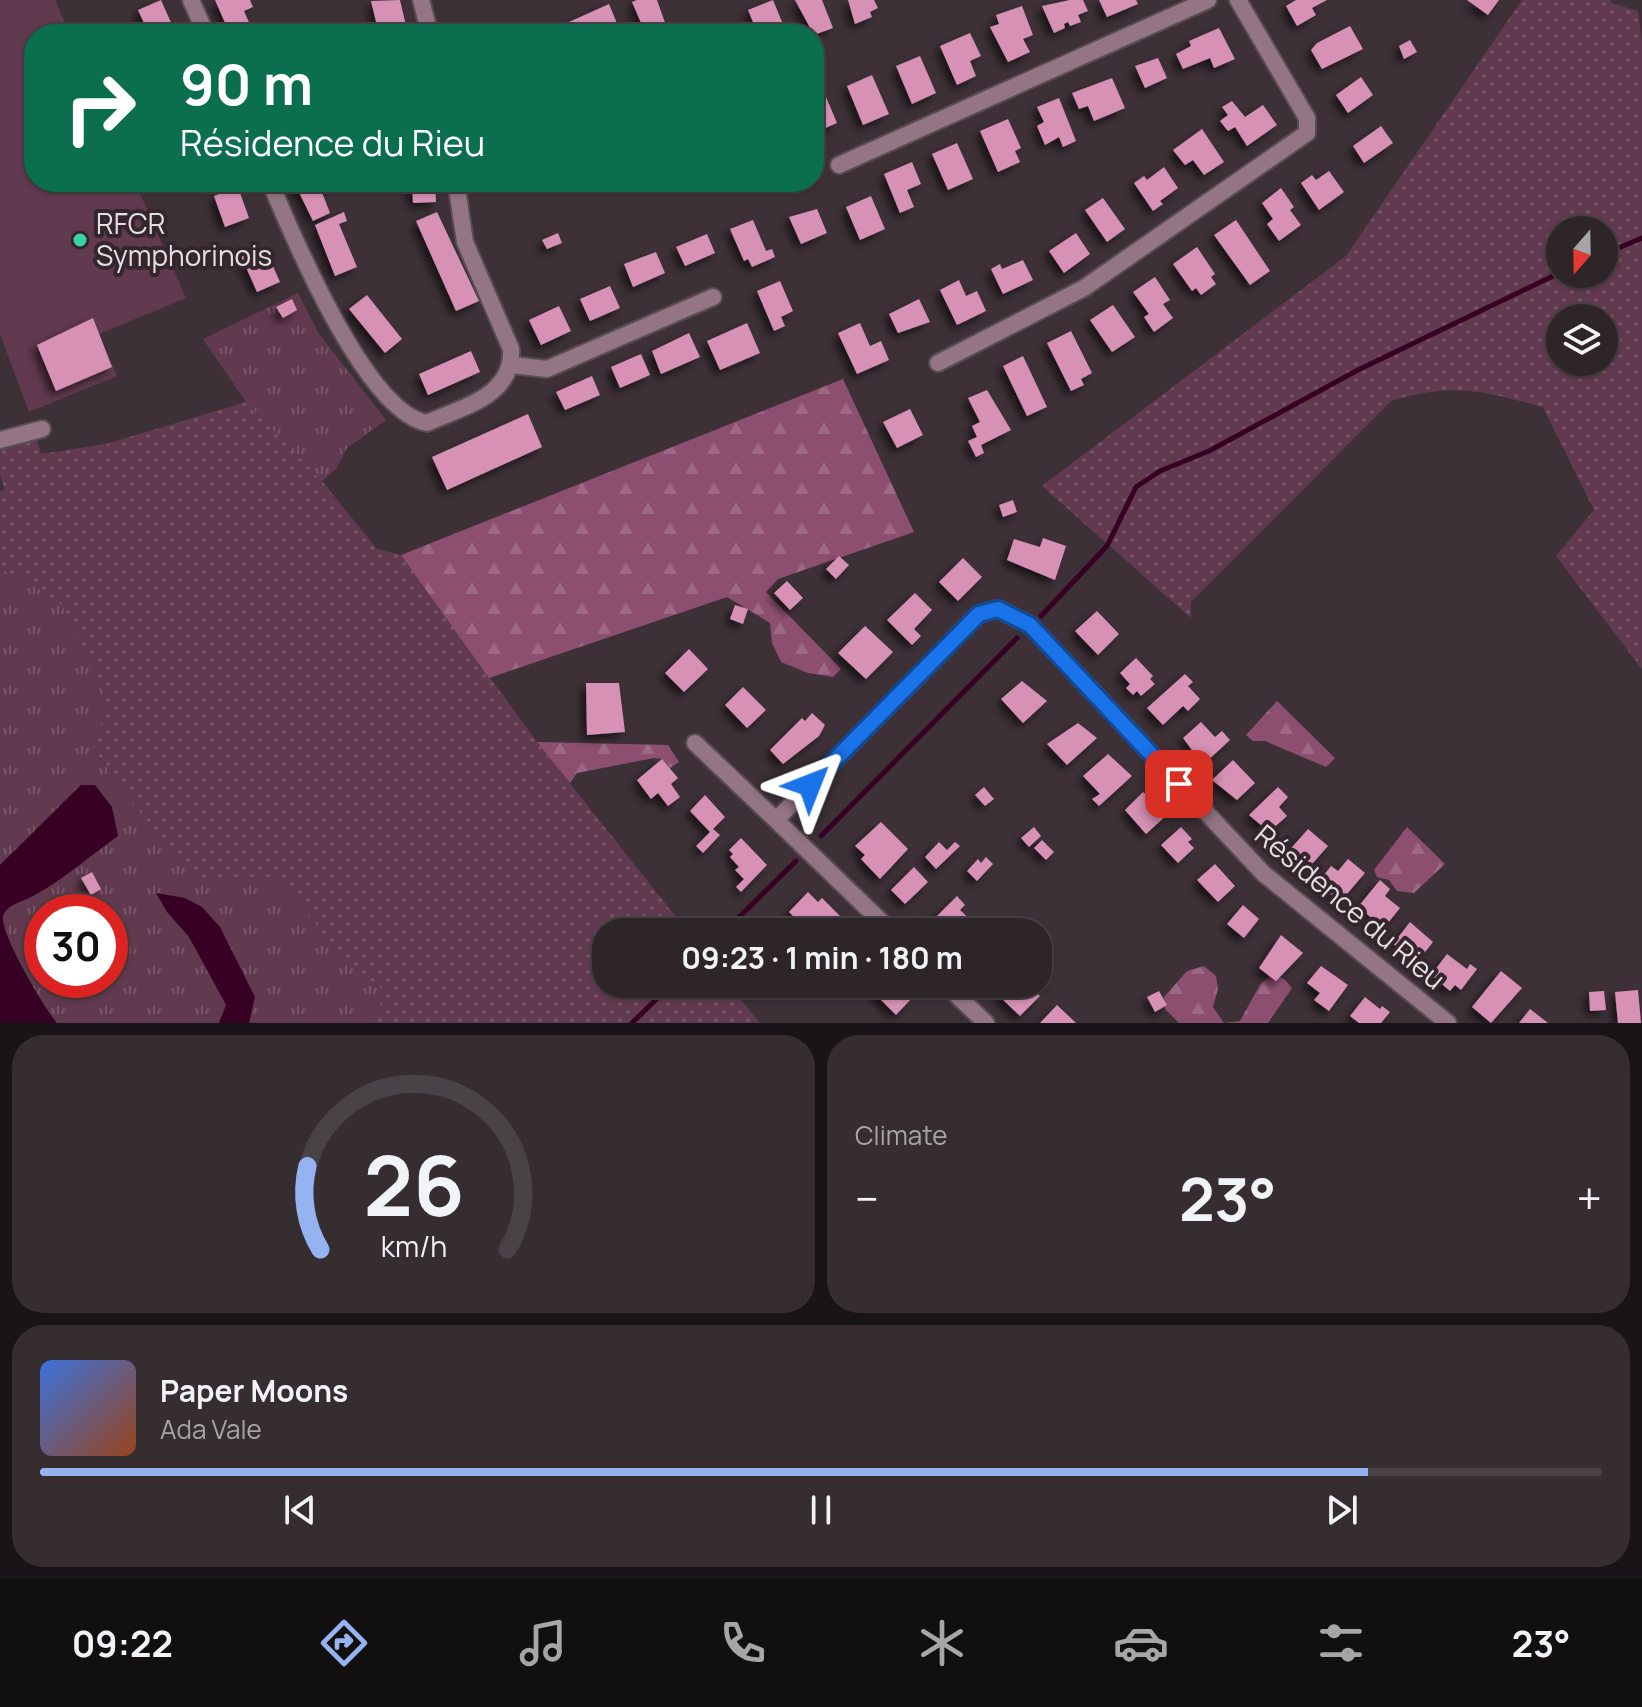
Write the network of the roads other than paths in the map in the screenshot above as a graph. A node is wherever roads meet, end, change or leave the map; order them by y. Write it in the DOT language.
graph roads {
  1 [pos="191,0"];
  2 [pos="421,0"];
  3 [pos="1208,0"];
  4 [pos="1238,0"];
  5 [pos="202,24"];
  6 [pos="427,24"];
  7 [pos="839,165"];
  8 [pos="274,192"];
  9 [pos="458,192"];
  10 [pos="713,297"];
  11 [pos="938,363"];
  12 [pos="512,365"];
  13 [pos="42,429"];
  14 [pos="0,440"];
  15 [pos="695,743"];
  16 [pos="776,820"];
  17 [pos="878,918"];
  18 [pos="960,998"];
  19 [pos="986,1023"];
  20 [pos="1448,1023"];
  1 -- 5 [label="street"];
  2 -- 6 [label="street"];
  3 -- 7 [label="street"];
  4 -- 11 [label="street"];
  8 -- 12 [label="street"];
  9 -- 12 [label="street"];
  10 -- 12 [label="street"];
  13 -- 14 [label="street"];
  15 -- 16 [label="street"];
  16 -- 17 [label="street"];
  16 -- 20 [label="street, Résidence du Rieu"];
  18 -- 19 [label="street"];
}
